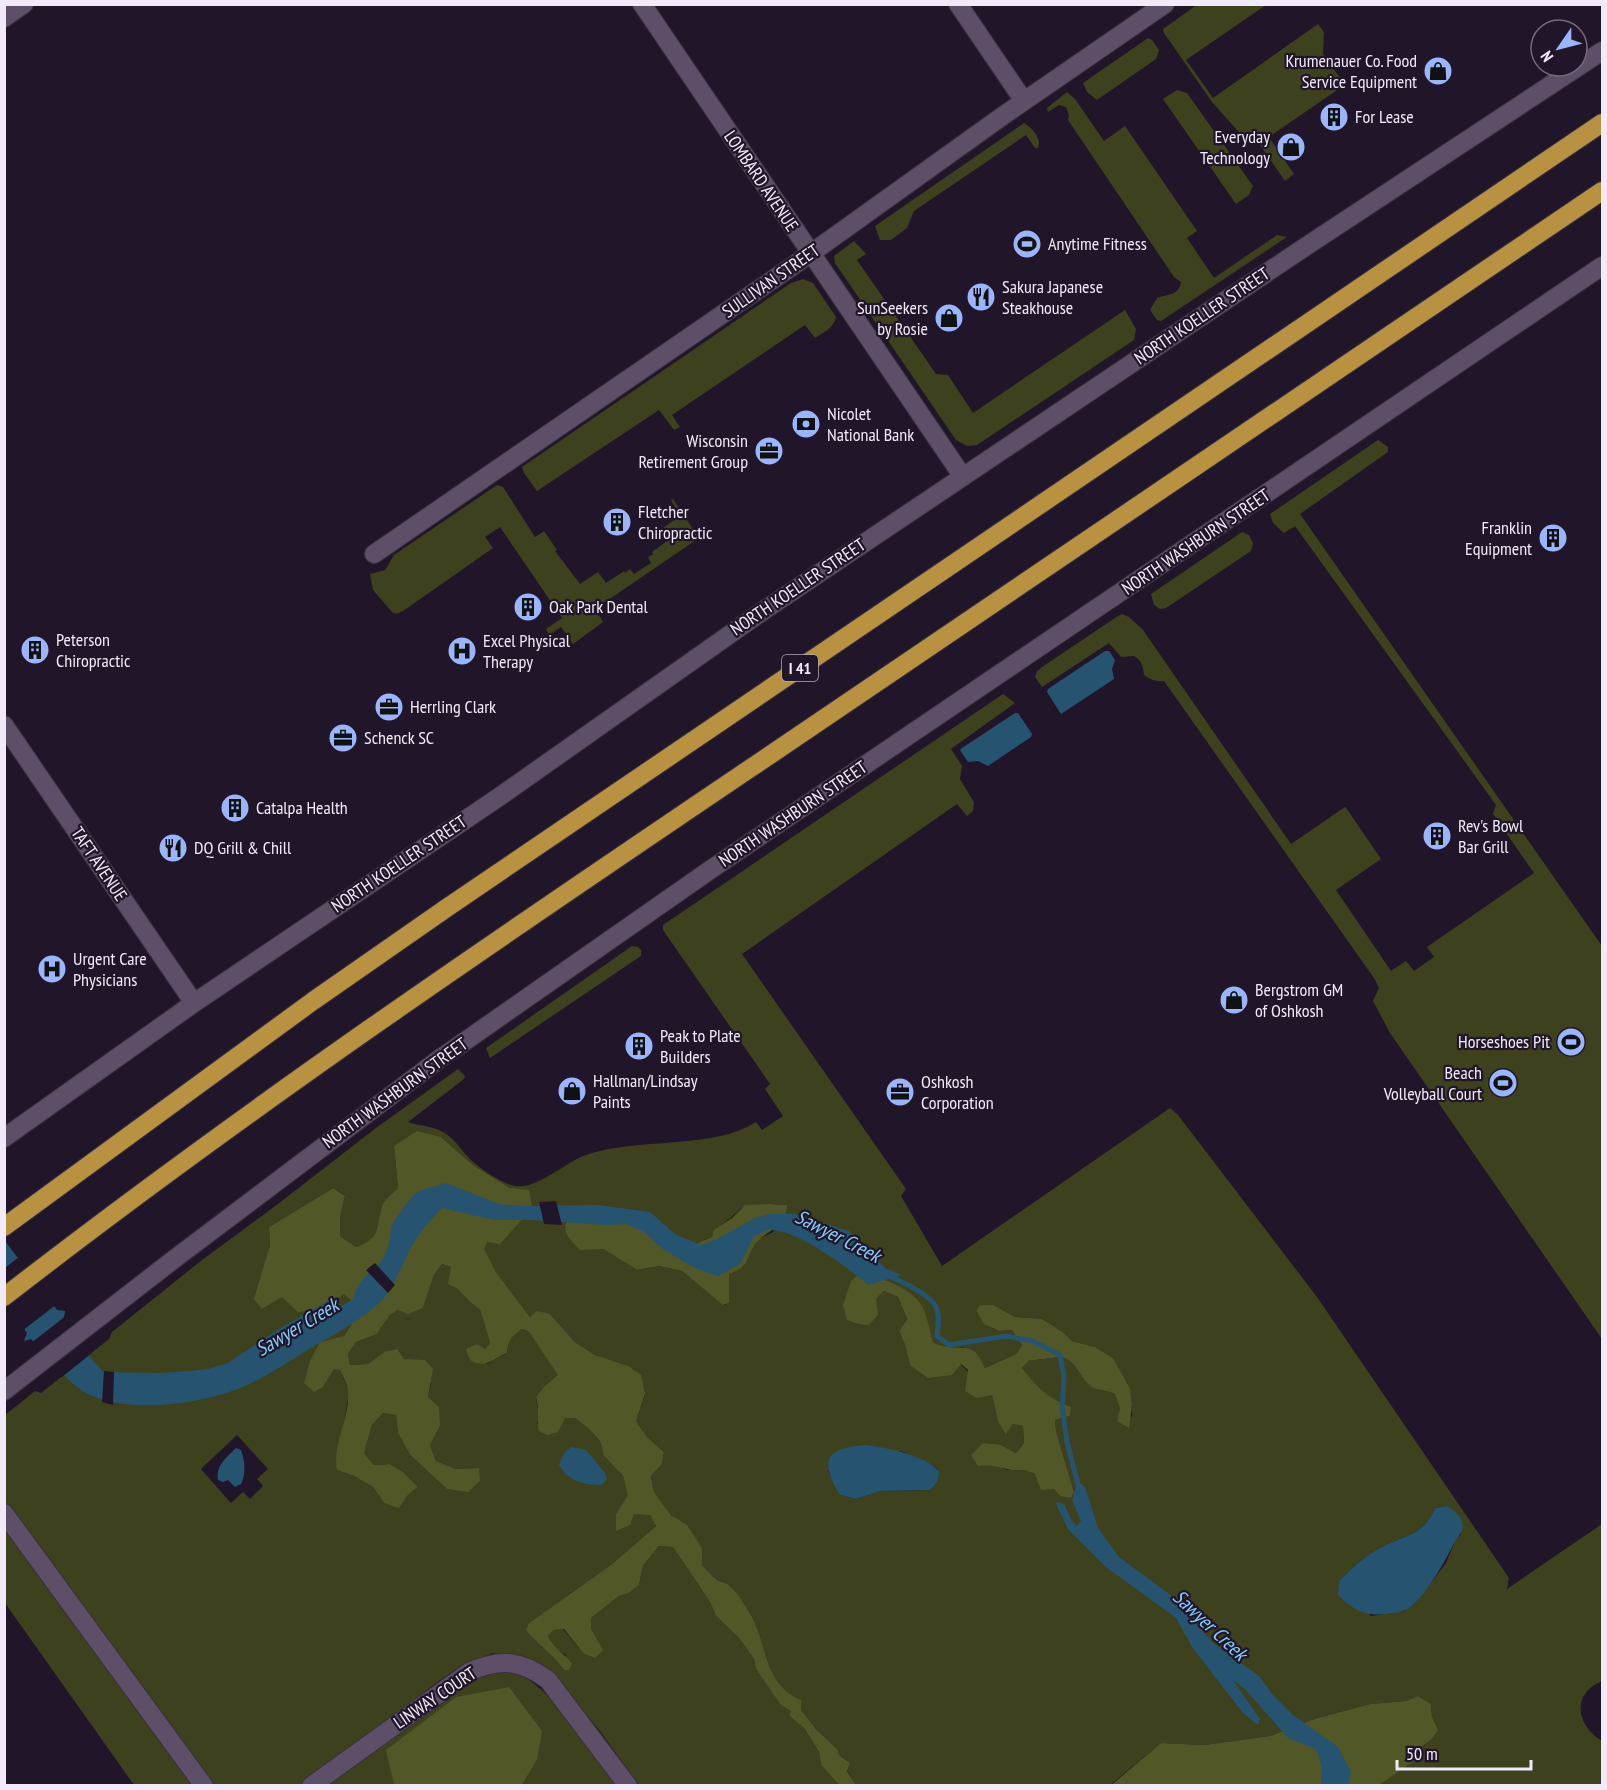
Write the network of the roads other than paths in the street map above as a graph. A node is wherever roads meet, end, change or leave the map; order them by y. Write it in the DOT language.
graph roads {
  1 [pos="24,4"];
  2 [pos="642,4"];
  3 [pos="958,4"];
  4 [pos="1166,4"];
  5 [pos="4,18"];
  6 [pos="1602,51"];
  7 [pos="1024,101"];
  8 [pos="1602,123"];
  9 [pos="1602,191"];
  10 [pos="810,254"];
  11 [pos="1602,266"];
  12 [pos="963,477"];
  13 [pos="374,554"];
  14 [pos="4,725"];
  15 [pos="194,1003"];
  16 [pos="4,1138"];
  17 [pos="5,1227"];
  18 [pos="4,1297"];
  19 [pos="4,1391"];
  20 [pos="4,1513"];
  21 [pos="204,1785"];
  22 [pos="311,1785"];
  23 [pos="628,1785"];
  1 -- 5 [label="street"];
  2 -- 10 [label="street, LOMBARD AVENUE"];
  3 -- 7 [label="street"];
  4 -- 7 [label="street, SULLIVAN STREET"];
  6 -- 12 [label="street, NORTH KOELLER STREET"];
  7 -- 10 [label="street, SULLIVAN STREET"];
  8 -- 17 [label="highway, I 41"];
  9 -- 18 [label="highway"];
  10 -- 12 [label="street, LOMBARD AVENUE"];
  10 -- 13 [label="street, SULLIVAN STREET"];
  11 -- 19 [label="street, NORTH WASHBURN STREET"];
  12 -- 15 [label="street, NORTH KOELLER STREET"];
  14 -- 15 [label="street, TAFT AVENUE"];
  15 -- 16 [label="street, NORTH KOELLER STREET"];
  20 -- 21 [label="street"];
  22 -- 23 [label="street, LINWAY COURT"];
}
